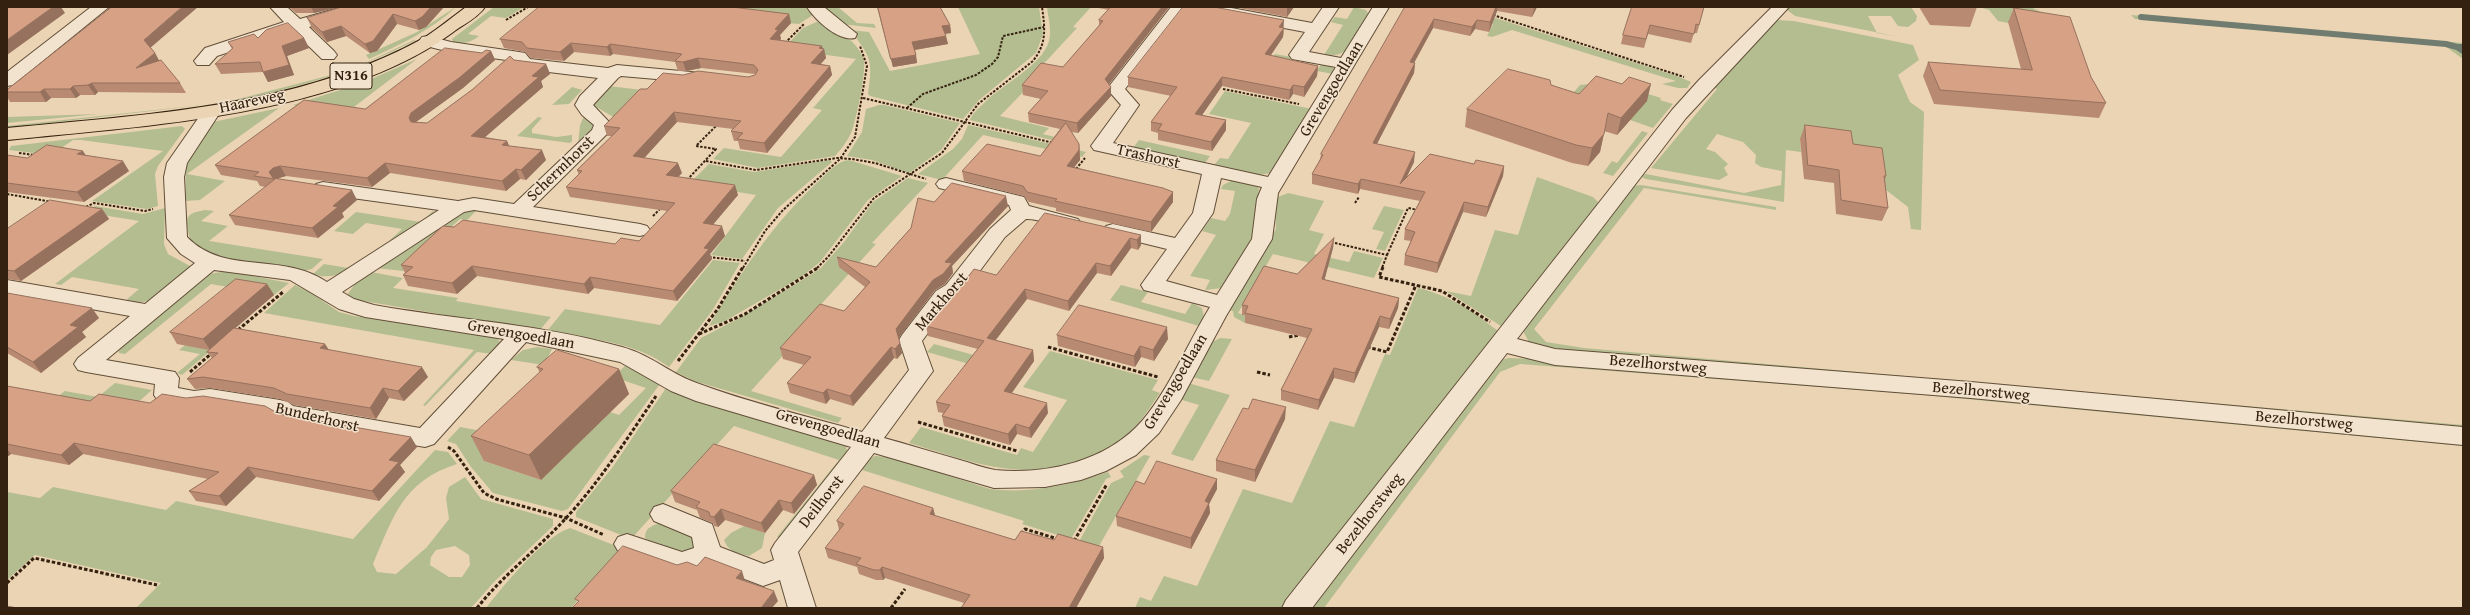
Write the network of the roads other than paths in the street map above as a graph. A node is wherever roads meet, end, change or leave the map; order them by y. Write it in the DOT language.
graph roads {
  1 [pos="101,7"];
  2 [pos="278,7"];
  3 [pos="358,7"];
  4 [pos="477,7"];
  5 [pos="1180,7"];
  6 [pos="1200,7"];
  7 [pos="1331,7"];
  8 [pos="1380,7"];
  9 [pos="1781,7"];
  10 [pos="818,10"];
  11 [pos="296,25"];
  12 [pos="1317,28"];
  13 [pos="849,34"];
  14 [pos="428,41"];
  15 [pos="328,55"];
  16 [pos="512,56"];
  17 [pos="203,61"];
  18 [pos="1347,64"];
  19 [pos="497,69"];
  20 [pos="612,74"];
  21 [pos="708,75"];
  22 [pos="7,81"];
  23 [pos="212,111"];
  24 [pos="7,134"];
  25 [pos="1214,171"];
  26 [pos="946,184"];
  27 [pos="1274,184"];
  28 [pos="302,185"];
  29 [pos="458,207"];
  30 [pos="518,211"];
  31 [pos="1022,213"];
  32 [pos="640,230"];
  33 [pos="1180,246"];
  34 [pos="209,263"];
  35 [pos="7,287"];
  36 [pos="328,291"];
  37 [pos="1222,303"];
  38 [pos="149,312"];
  39 [pos="521,334"];
  40 [pos="1504,338"];
  41 [pos="2463,436"];
  42 [pos="868,440"];
  43 [pos="663,514"];
  44 [pos="627,544"];
  45 [pos="708,554"];
  46 [pos="789,566"];
  47 [pos="802,608"];
  48 [pos="1296,608"];
  1 -- 22 [label="street"];
  2 -- 11 [label="street"];
  3 -- 11 [label="street"];
  4 -- 14 [label="main road, Haareweg / N316"];
  5 -- 25 [label="street, Trashorst"];
  6 -- 12 [label="street"];
  7 -- 12 [label="street"];
  8 -- 18 [label="street, Grevengoedlaan"];
  9 -- 40 [label="street, Bezelhorstweg"];
  10 -- 13 [label="street"];
  11 -- 15 [label="street"];
  11 -- 17 [label="street"];
  12 -- 18 [label="street"];
  14 -- 16 [label="street"];
  14 -- 23 [label="main road, Haareweg / N316"];
  16 -- 19 [label="street"];
  16 -- 20 [label="street"];
  18 -- 27 [label="street, Grevengoedlaan"];
  20 -- 21 [label="street"];
  20 -- 30 [label="street, Schermhorst"];
  23 -- 24 [label="main road, Haareweg / N316"];
  23 -- 34 [label="street, Grevengoedlaan"];
  25 -- 27 [label="street, Trashorst"];
  25 -- 33 [label="street"];
  26 -- 31 [label="street"];
  27 -- 37 [label="street, Grevengoedlaan"];
  28 -- 29 [label="street, Schermhorst"];
  29 -- 30 [label="street, Schermhorst"];
  29 -- 36 [label="street, Schermhorst"];
  30 -- 32 [label="street, Schermhorst"];
  31 -- 33 [label="street"];
  31 -- 42 [label="street, Markhorst"];
  33 -- 37 [label="street"];
  34 -- 36 [label="street, Grevengoedlaan"];
  34 -- 38 [label="street, Bunderhorst"];
  35 -- 38 [label="street"];
  36 -- 39 [label="street, Grevengoedlaan"];
  37 -- 42 [label="street, Grevengoedlaan"];
  38 -- 39 [label="street, Bunderhorst"];
  39 -- 42 [label="street, Grevengoedlaan"];
  40 -- 41 [label="street, Bezelhorstweg"];
  40 -- 48 [label="street, Bezelhorstweg"];
  42 -- 46 [label="street, Deilhorst"];
  43 -- 45 [label="street"];
  44 -- 45 [label="street"];
  45 -- 46 [label="street"];
  46 -- 47 [label="street, Deilhorst"];
}
